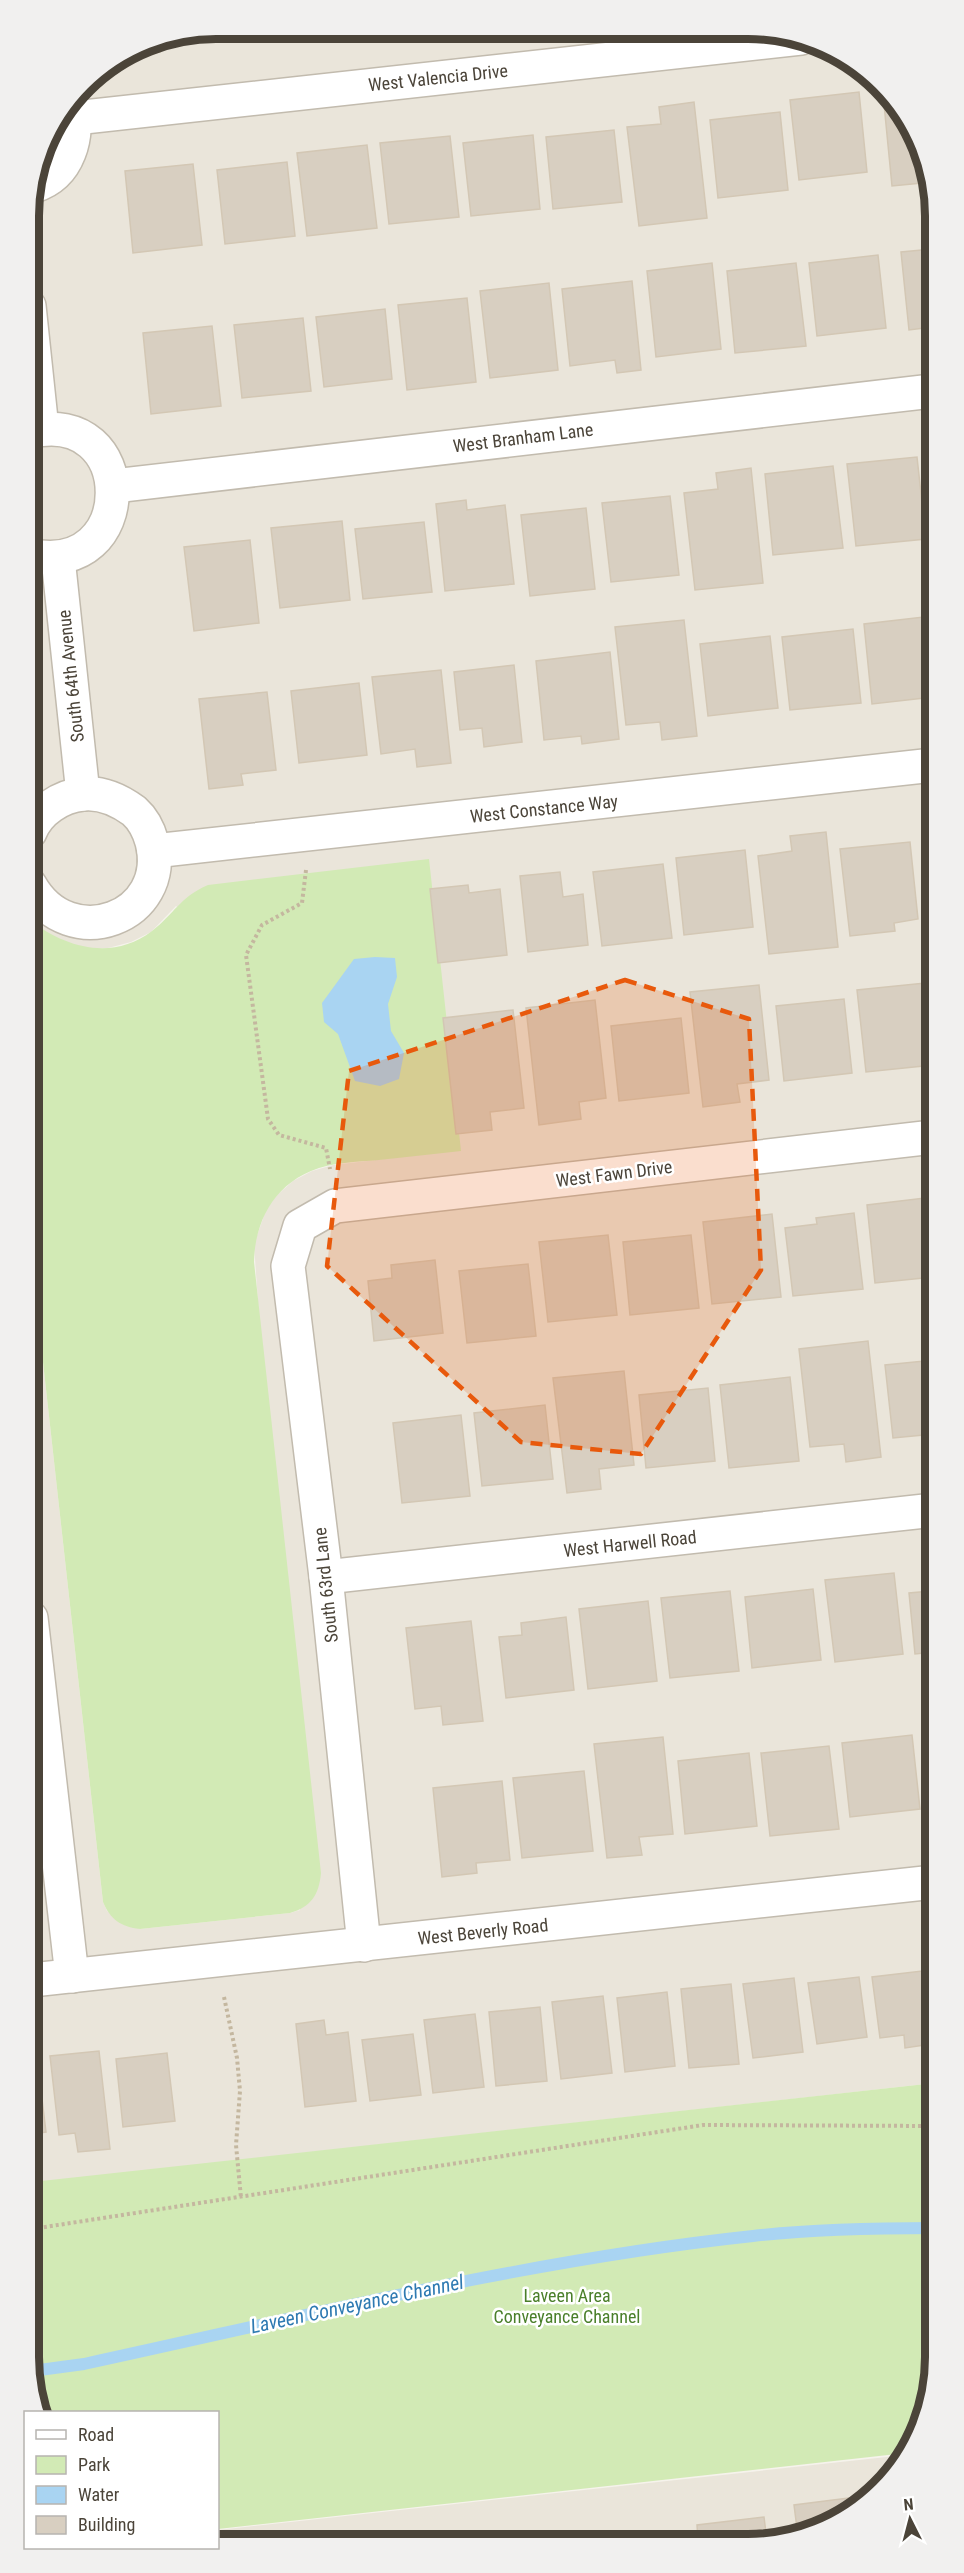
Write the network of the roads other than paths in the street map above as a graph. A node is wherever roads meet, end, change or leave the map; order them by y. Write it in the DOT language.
graph roads {
  1 [pos="771,41"];
  2 [pos="73,111"];
  3 [pos="73,112"];
  4 [pos="43,180"];
  5 [pos="925,392"];
  6 [pos="39,430"];
  7 [pos="114,486"];
  8 [pos="44,557"];
  9 [pos="925,766"];
  10 [pos="83,794"];
  11 [pos="39,818"];
  12 [pos="154,851"];
  13 [pos="39,899"];
  14 [pos="925,1138"];
  15 [pos="300,1226"];
  16 [pos="925,1511"];
  17 [pos="326,1577"];
  18 [pos="39,1688"];
  19 [pos="925,1883"];
  20 [pos="364,1946"];
  21 [pos="72,1976"];
  22 [pos="39,1979"];
  1 -- 2 [label="street, West Valencia Drive"];
  3 -- 4 [label="street, West Valencia Drive"];
  5 -- 7 [label="street, West Branham Lane"];
  6 -- 7 [label="street"];
  7 -- 8 [label="street"];
  8 -- 10 [label="street, South 64th Avenue"];
  9 -- 12 [label="street, West Constance Way"];
  10 -- 11 [label="street"];
  10 -- 12 [label="street"];
  12 -- 13 [label="street"];
  14 -- 15 [label="street, West Fawn Drive"];
  15 -- 17 [label="street, South 63rd Lane"];
  16 -- 17 [label="street, West Harwell Road"];
  17 -- 20 [label="street, South 63rd Lane"];
  18 -- 21 [label="street"];
  19 -- 20 [label="street, West Beverly Road"];
  20 -- 21 [label="street, West Beverly Road"];
  21 -- 22 [label="street, West Beverly Road"];
}
